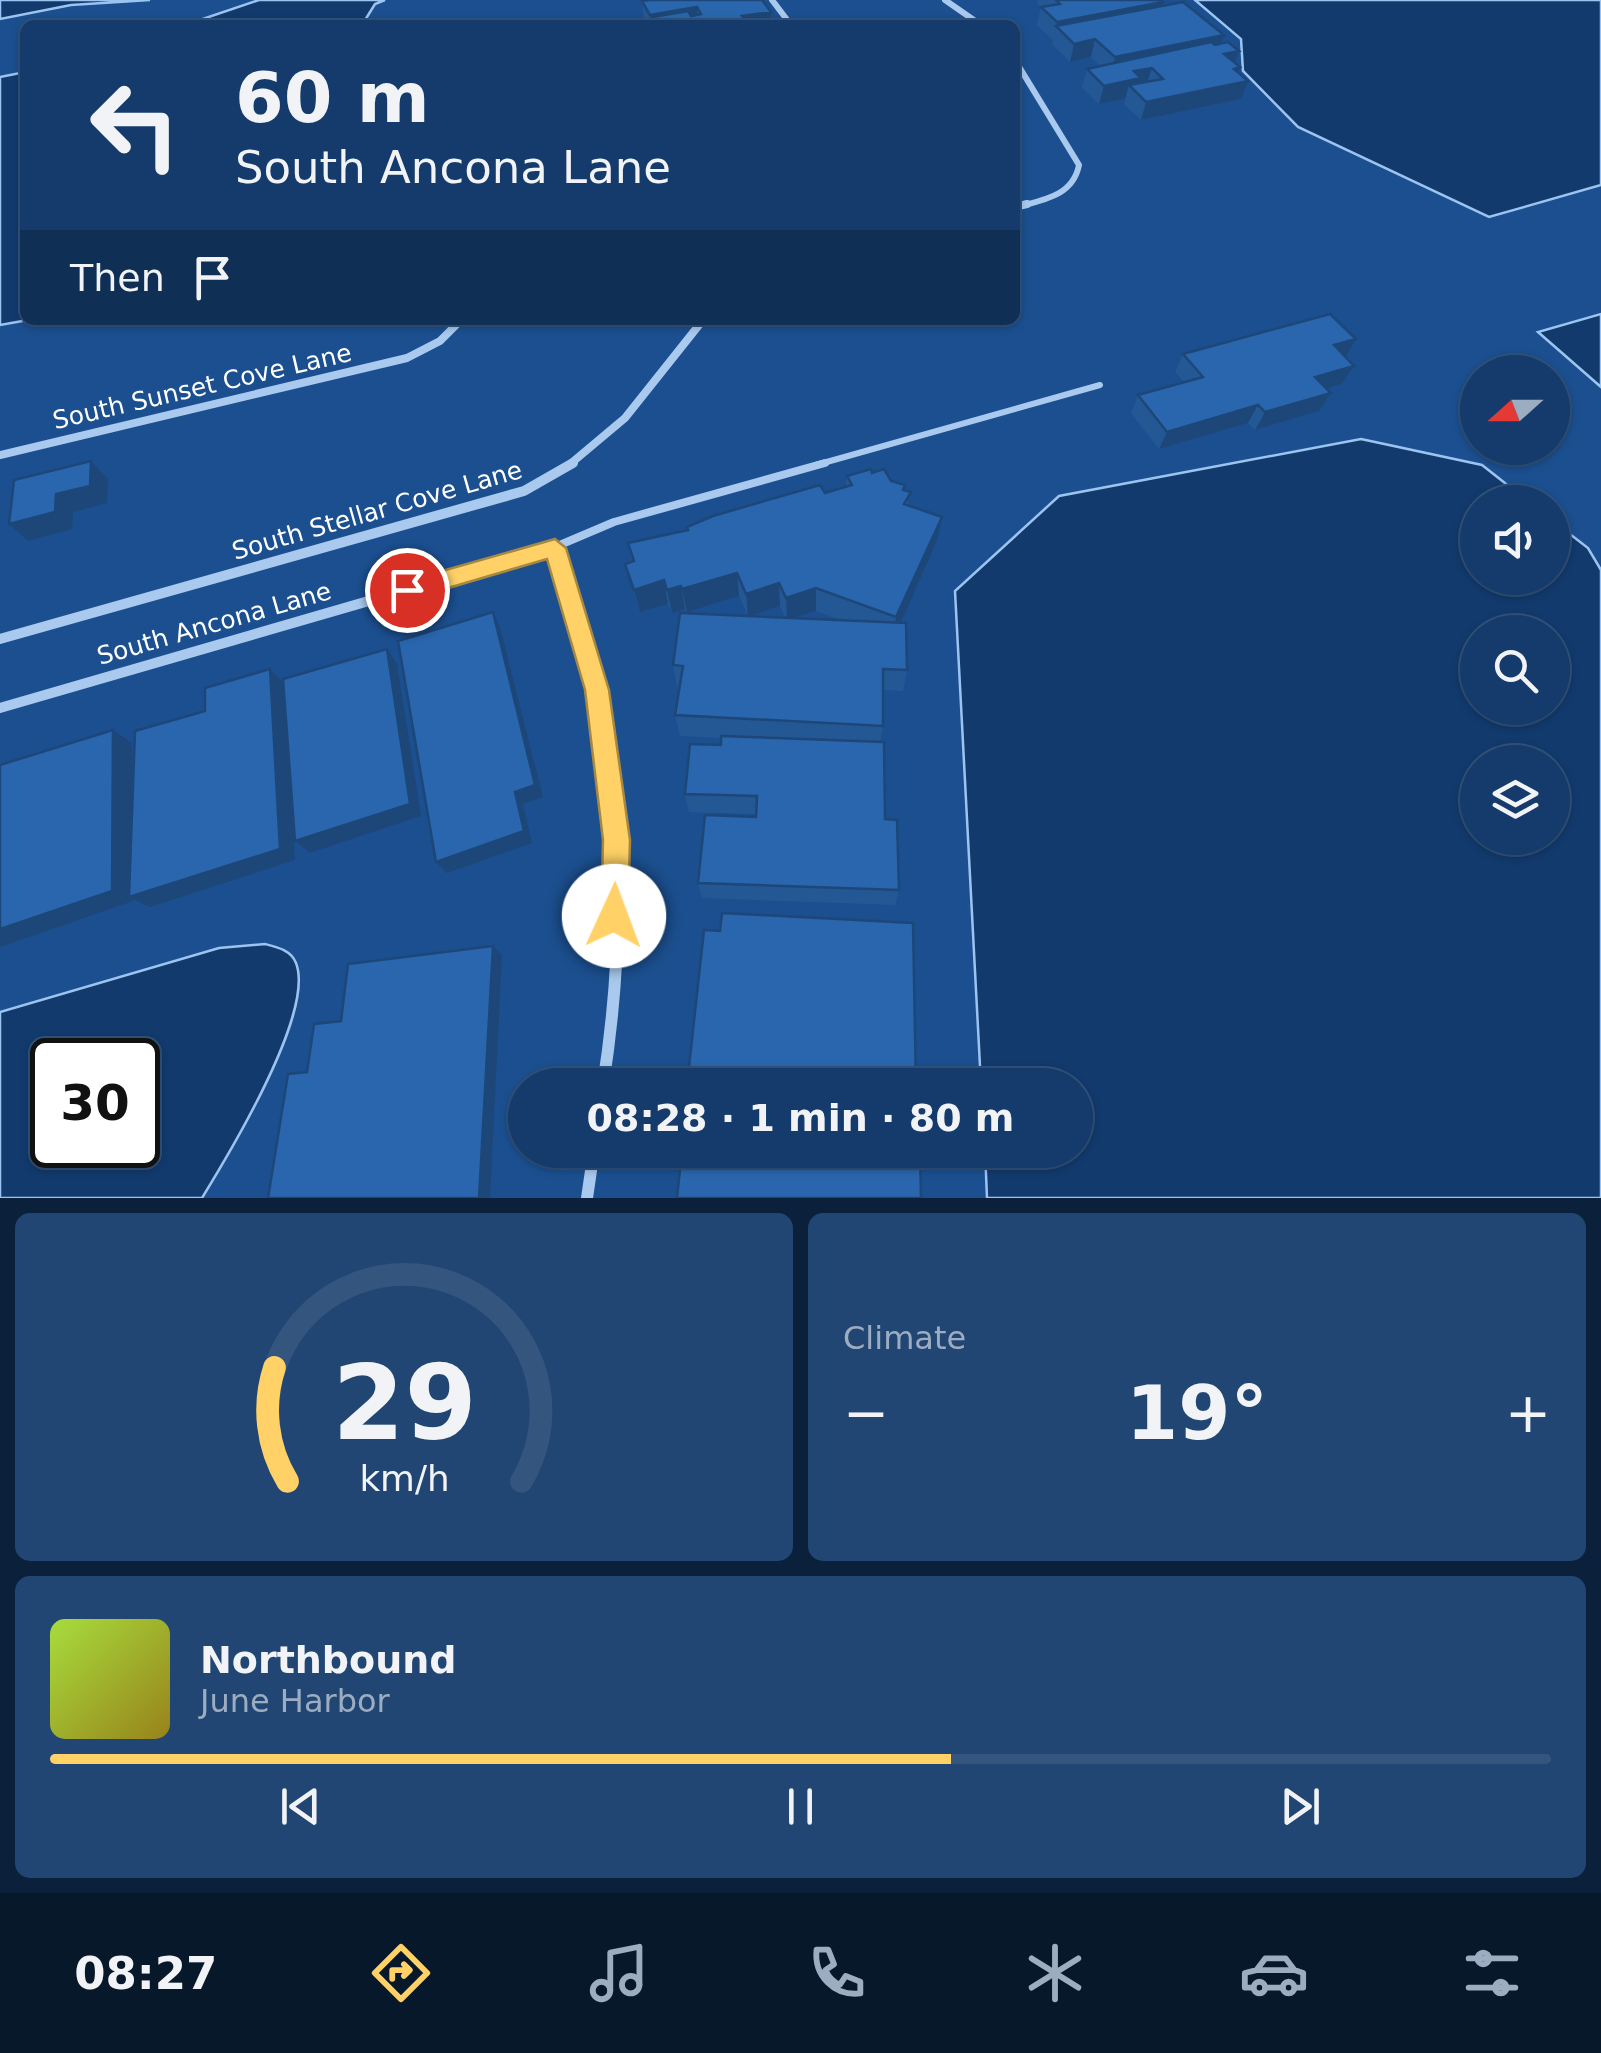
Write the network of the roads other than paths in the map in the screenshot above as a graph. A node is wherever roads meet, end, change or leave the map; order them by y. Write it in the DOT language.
graph roads {
  1 [pos="772,0"];
  2 [pos="945,0"];
  3 [pos="788,20"];
  4 [pos="974,20"];
  5 [pos="1020,68"];
  6 [pos="1020,206"];
  7 [pos="457,325"];
  8 [pos="699,325"];
  9 [pos="1100,384"];
  10 [pos="0,455"];
  11 [pos="555,548"];
  12 [pos="0,639"];
  13 [pos="0,708"];
  14 [pos="606,1068"];
  15 [pos="591,1168"];
  16 [pos="586,1198"];
  1 -- 3 [label="street"];
  2 -- 4 [label="street"];
  5 -- 6 [label="street"];
  7 -- 10 [label="street, South Sunset Cove Lane"];
  8 -- 12 [label="street, South Stellar Cove Lane"];
  9 -- 11 [label="lane"];
  11 -- 13 [label="street, South Ancona Lane"];
  11 -- 14 [label="street"];
  15 -- 16 [label="street"];
}
